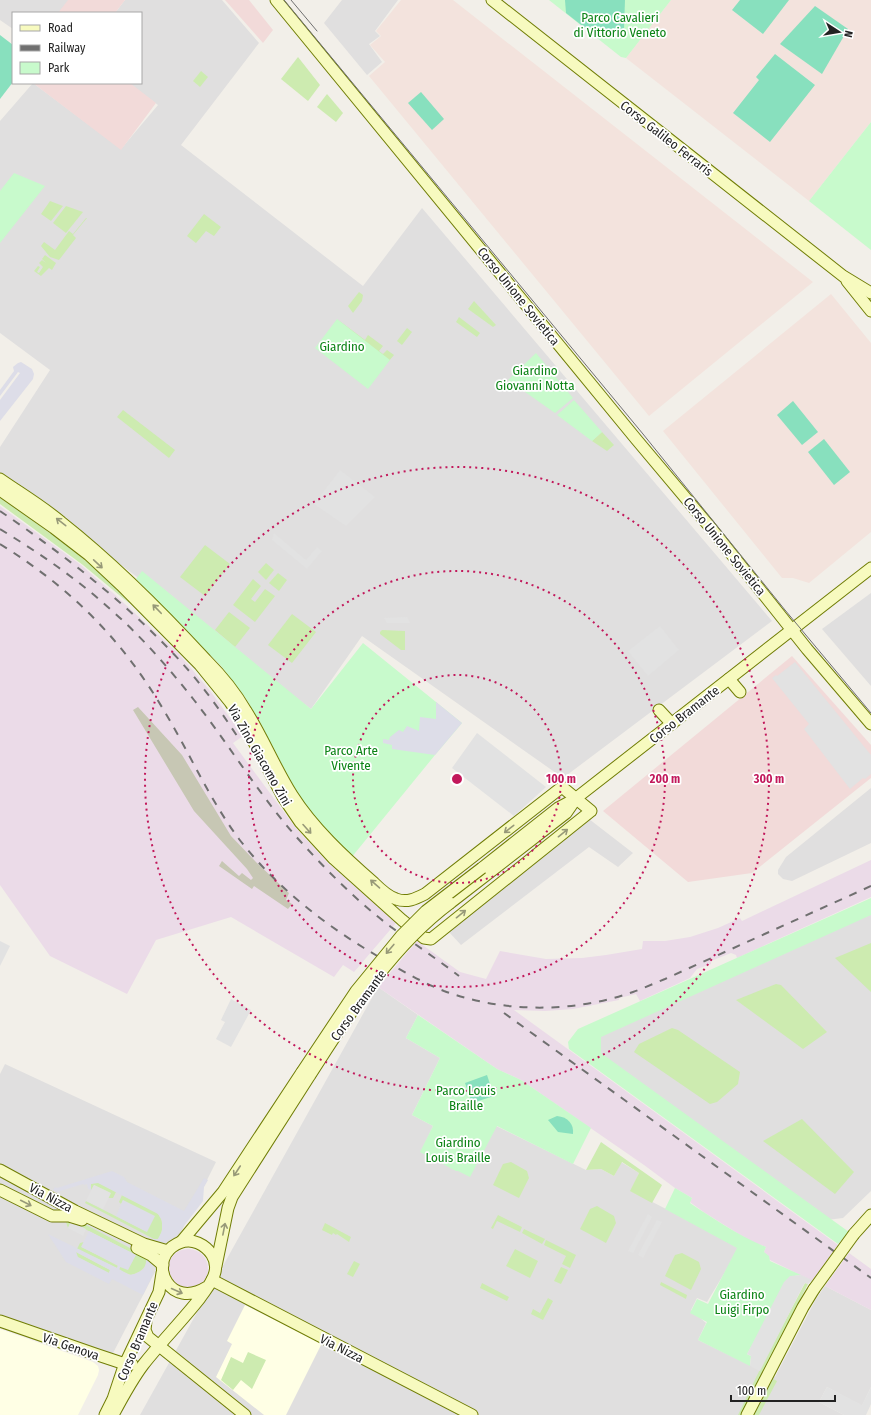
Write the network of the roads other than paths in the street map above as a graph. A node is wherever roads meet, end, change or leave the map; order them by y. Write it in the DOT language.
graph roads {
  1 [pos="276,0"];
  2 [pos="492,0"];
  3 [pos="843,276"];
  4 [pos="871,293"];
  5 [pos="871,311"];
  6 [pos="0,480"];
  7 [pos="0,490"];
  8 [pos="871,568"];
  9 [pos="792,630"];
  10 [pos="729,679"];
  11 [pos="740,692"];
  12 [pos="660,710"];
  13 [pos="672,724"];
  14 [pos="871,724"];
  15 [pos="575,799"];
  16 [pos="409,901"];
  17 [pos="402,920"];
  18 [pos="306,1073"];
  19 [pos="0,1170"];
  20 [pos="0,1190"];
  21 [pos="871,1215"];
  22 [pos="181,1242"];
  23 [pos="168,1251"];
  24 [pos="163,1265"];
  25 [pos="216,1267"];
  26 [pos="210,1284"];
  27 [pos="147,1317"];
  28 [pos="0,1321"];
  29 [pos="160,1346"];
  30 [pos="125,1364"];
  31 [pos="144,1364"];
  32 [pos="105,1415"];
  33 [pos="113,1415"];
  34 [pos="245,1415"];
  35 [pos="472,1415"];
  36 [pos="747,1415"];
  1 -- 9 [label="main road, Corso Unione Sovietica"];
  2 -- 3 [label="main road, Corso Galileo Ferraris"];
  3 -- 4 [label="main road, Corso Galileo Ferraris"];
  3 -- 5 [label="main road, Corso Galileo Ferraris"];
  16 -- 6 [label="main road, Via Zino Giacomo Zini, one-way"];
  7 -- 17 [label="main road, Via Zino Giacomo Zini, one-way"];
  8 -- 9 [label="main road, Corso Bramante"];
  9 -- 10 [label="main road, Corso Bramante"];
  9 -- 14 [label="main road, Corso Unione Sovietica"];
  10 -- 11 [label="main road"];
  10 -- 13 [label="main road, Corso Bramante"];
  12 -- 13 [label="main road"];
  13 -- 15 [label="main road, Corso Bramante"];
  15 -- 16 [label="main road, one-way"];
  17 -- 15 [label="main road, Via Zino Giacomo Zini, one-way"];
  15 -- 18 [label="main road, Corso Bramante, bridge"];
  16 -- 17 [label="main road"];
  18 -- 22 [label="main road, Corso Bramante, one-way"];
  25 -- 18 [label="main road, Corso Bramante, one-way"];
  19 -- 23 [label="main road, Via Nizza"];
  20 -- 24 [label="main road, Via Nizza, one-way"];
  21 -- 36 [label="main road, bridge"];
  22 -- 23 [label="main road"];
  22 -- 25 [label="main road"];
  23 -- 24 [label="main road"];
  24 -- 26 [label="main road, one-way"];
  24 -- 27 [label="main road, Corso Bramante"];
  25 -- 26 [label="main road"];
  26 -- 29 [label="main road, Corso Bramante"];
  26 -- 35 [label="main road, Via Nizza"];
  27 -- 29 [label="main road"];
  27 -- 30 [label="main road, Corso Bramante"];
  28 -- 30 [label="main road, Via Genova"];
  29 -- 31 [label="main road, Corso Bramante"];
  29 -- 34 [label="main road"];
  30 -- 31 [label="main road, Via Genova"];
  30 -- 32 [label="main road, Corso Bramante"];
  31 -- 33 [label="main road, Corso Bramante"];
}
